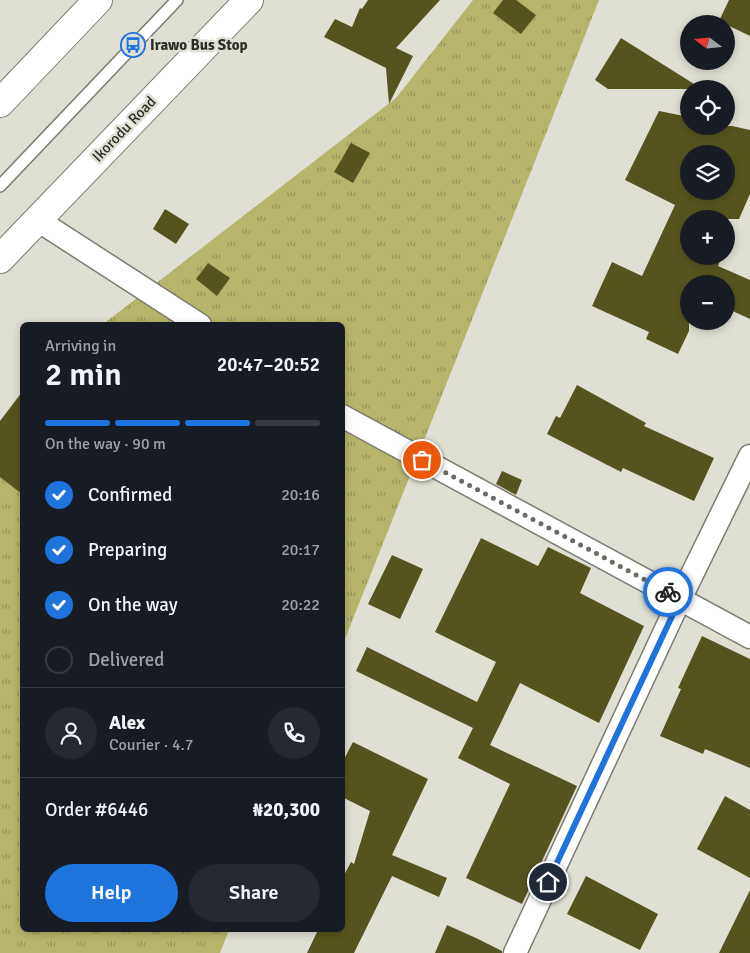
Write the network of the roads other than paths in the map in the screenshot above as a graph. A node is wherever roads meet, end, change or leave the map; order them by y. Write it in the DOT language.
graph roads {
  1 [pos="98,0"];
  2 [pos="177,0"];
  3 [pos="249,0"];
  4 [pos="0,103"];
  5 [pos="0,186"];
  6 [pos="36,219"];
  7 [pos="0,259"];
  8 [pos="195,322"];
  9 [pos="345,418"];
  10 [pos="750,456"];
  11 [pos="680,599"];
  12 [pos="750,637"];
  13 [pos="515,953"];
  1 -- 4 [label="highway"];
  2 -- 5 [label="lane"];
  3 -- 6 [label="highway, Ikorodu Road"];
  6 -- 7 [label="highway, Ikorodu Road"];
  6 -- 8 [label="street"];
  9 -- 11 [label="street"];
  10 -- 11 [label="street"];
  11 -- 12 [label="street"];
  11 -- 13 [label="street"];
}
